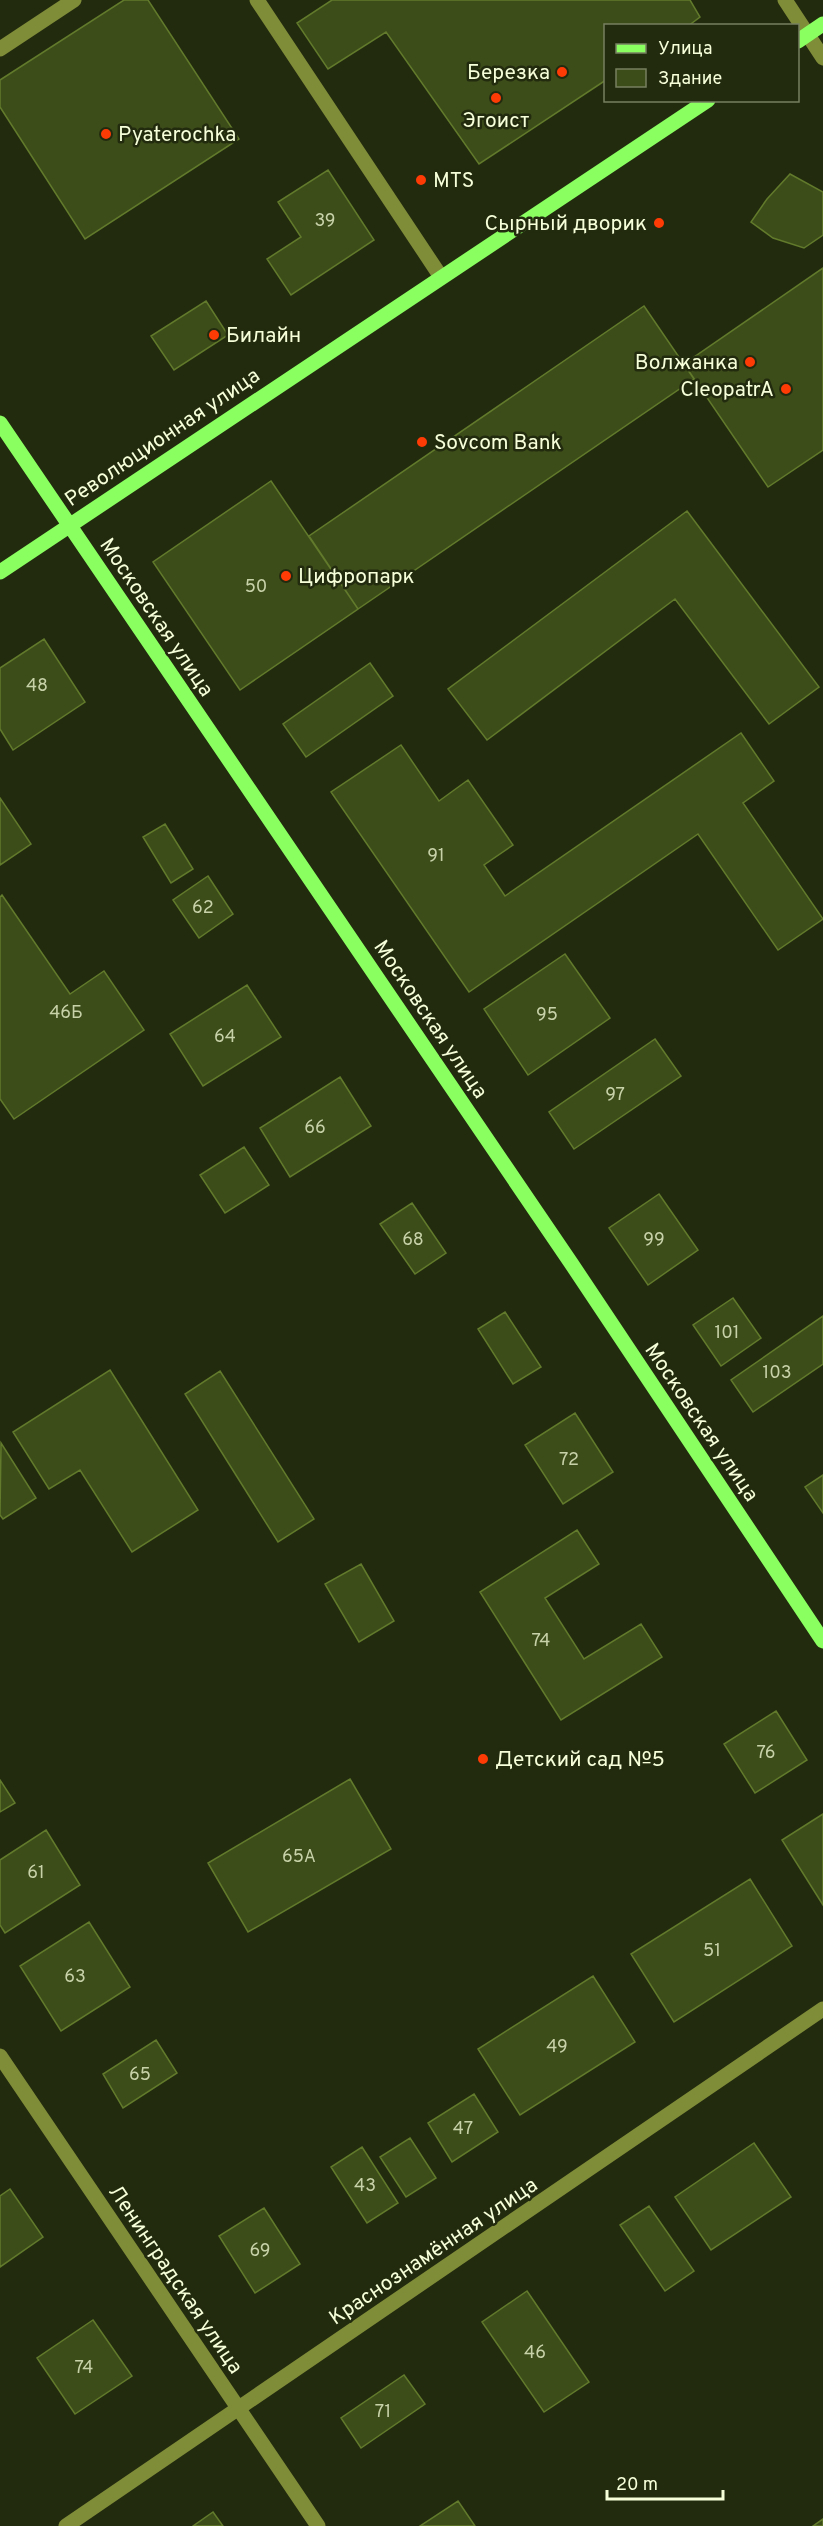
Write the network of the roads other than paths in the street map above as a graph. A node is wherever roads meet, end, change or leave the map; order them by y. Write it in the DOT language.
graph roads {
  1 [pos="74,0"];
  2 [pos="257,0"];
  3 [pos="785,0"];
  4 [pos="796,24"];
  5 [pos="823,24"];
  6 [pos="802,38"];
  7 [pos="0,49"];
  8 [pos="823,58"];
  9 [pos="705,102"];
  10 [pos="441,277"];
  11 [pos="0,423"];
  12 [pos="69,525"];
  13 [pos="0,572"];
  14 [pos="823,1641"];
  15 [pos="823,2009"];
  16 [pos="0,2056"];
  17 [pos="239,2410"];
  18 [pos="66,2526"];
  19 [pos="318,2526"];
  1 -- 7 [label="street"];
  2 -- 10 [label="street"];
  3 -- 4 [label="street"];
  5 -- 6 [label="main road"];
  6 -- 8 [label="street"];
  9 -- 10 [label="main road, Революционная улица"];
  10 -- 12 [label="main road, Революционная улица"];
  11 -- 12 [label="main road, Московская улица"];
  12 -- 13 [label="main road, Революционная улица"];
  12 -- 14 [label="main road, Московская улица"];
  15 -- 17 [label="street, Краснознамённая улица"];
  16 -- 17 [label="street, Ленинградская улица"];
  17 -- 18 [label="street, Краснознамённая улица"];
  17 -- 19 [label="street, Ленинградская улица"];
}
